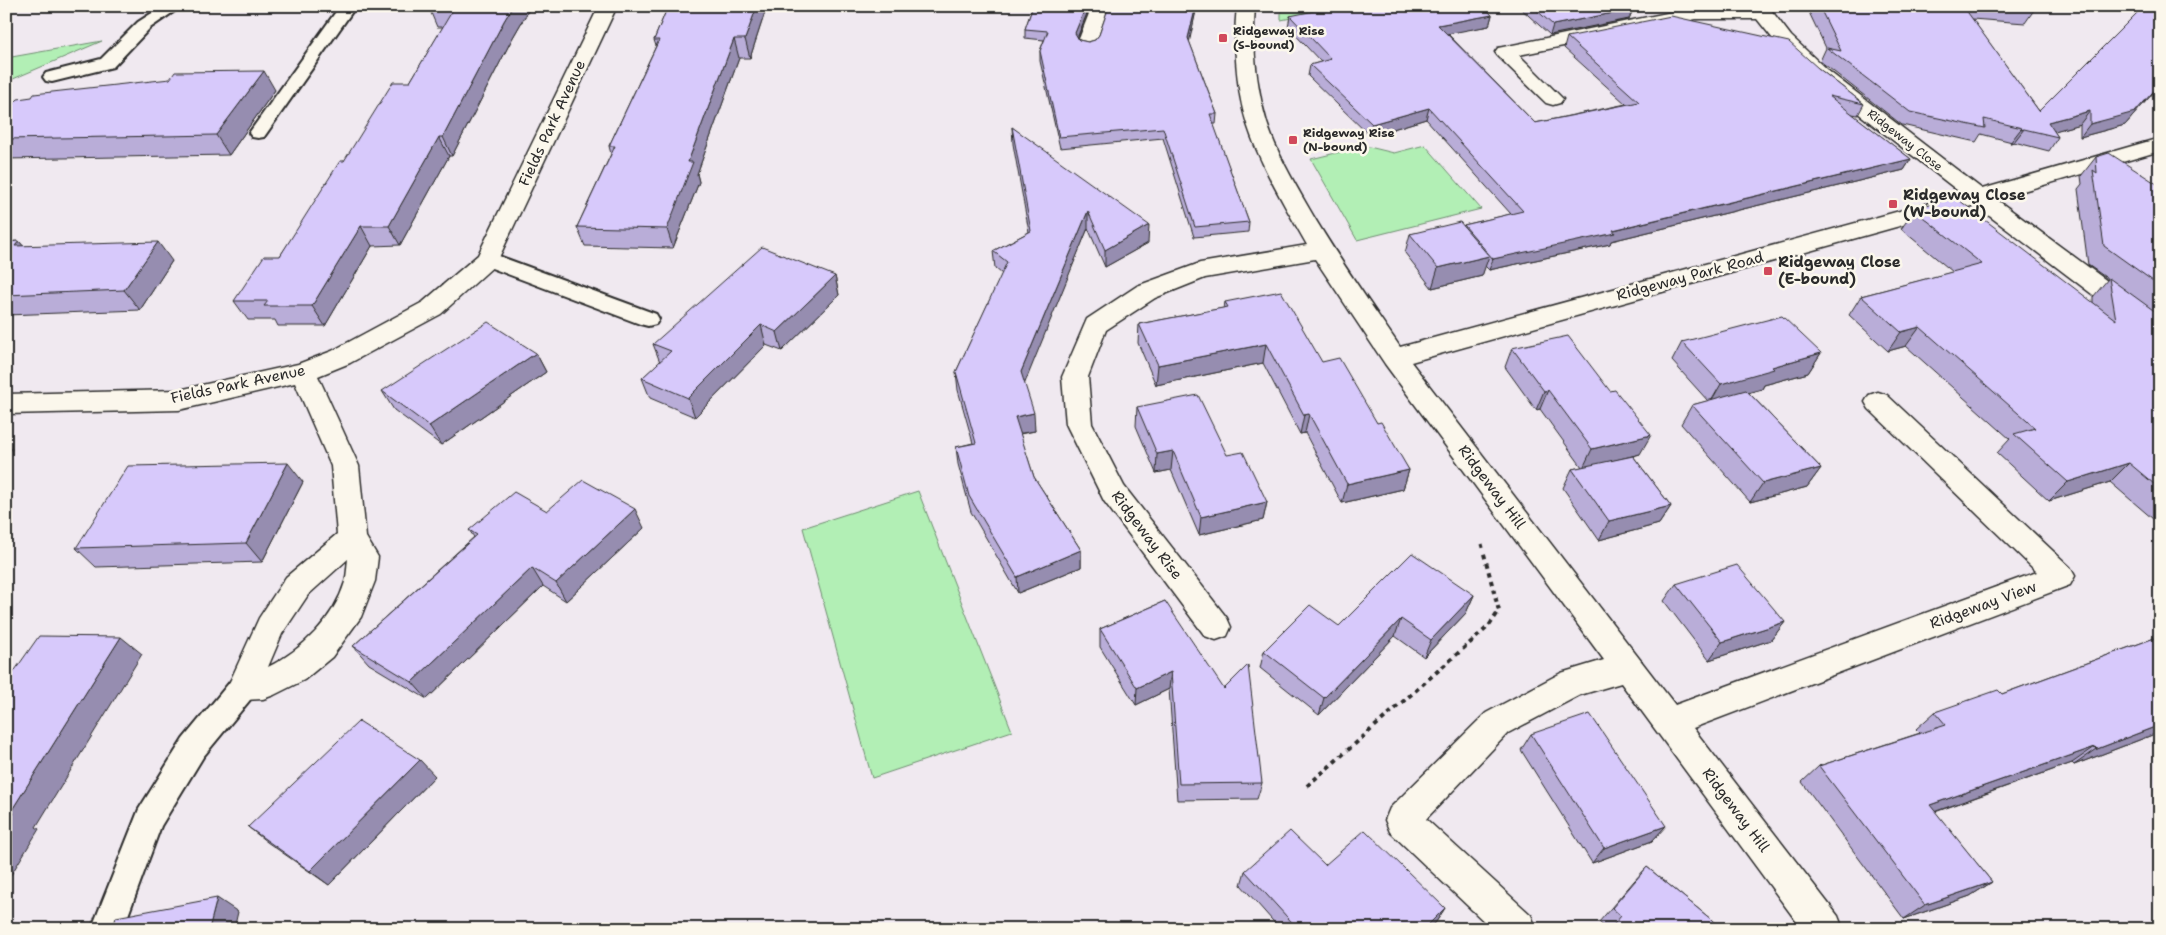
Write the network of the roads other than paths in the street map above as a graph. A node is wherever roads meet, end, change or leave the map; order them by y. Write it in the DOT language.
graph roads {
  1 [pos="174,6"];
  2 [pos="348,6"];
  3 [pos="608,6"];
  4 [pos="1101,6"];
  5 [pos="1246,6"];
  6 [pos="1761,9"];
  7 [pos="1087,44"];
  8 [pos="52,76"];
  9 [pos="1553,99"];
  10 [pos="258,133"];
  11 [pos="2160,144"];
  12 [pos="1978,197"];
  13 [pos="1321,250"];
  14 [pos="488,259"];
  15 [pos="648,320"];
  16 [pos="2160,333"];
  17 [pos="1394,358"];
  18 [pos="303,372"];
  19 [pos="1878,402"];
  20 [pos="6,404"];
  21 [pos="352,538"];
  22 [pos="1216,627"];
  23 [pos="1629,667"];
  24 [pos="244,686"];
  25 [pos="1670,722"];
  26 [pos="109,925"];
  27 [pos="1518,928"];
  28 [pos="1825,929"];
  1 -- 8 [label="lane"];
  2 -- 10 [label="lane"];
  3 -- 14 [label="street, Fields Park Avenue"];
  4 -- 7 [label="street"];
  5 -- 13 [label="street, Ridgeway Hill"];
  6 -- 9 [label="street"];
  6 -- 12 [label="street, Ridgeway Close"];
  11 -- 12 [label="street, Ridgeway Park Road"];
  12 -- 16 [label="street, Ridgeway Close"];
  12 -- 17 [label="street, Ridgeway Park Road"];
  13 -- 17 [label="street, Ridgeway Hill"];
  13 -- 22 [label="street, Ridgeway Rise"];
  14 -- 15 [label="lane"];
  14 -- 18 [label="street, Fields Park Avenue"];
  17 -- 23 [label="street, Ridgeway Hill"];
  18 -- 20 [label="street, Fields Park Avenue"];
  18 -- 21 [label="street"];
  19 -- 25 [label="street, Ridgeway View"];
  21 -- 24 [label="street"];
  21 -- 24 [label="street"];
  23 -- 25 [label="street, Ridgeway Hill"];
  23 -- 27 [label="street"];
  24 -- 26 [label="lane"];
  25 -- 28 [label="street, Ridgeway Hill"];
}
